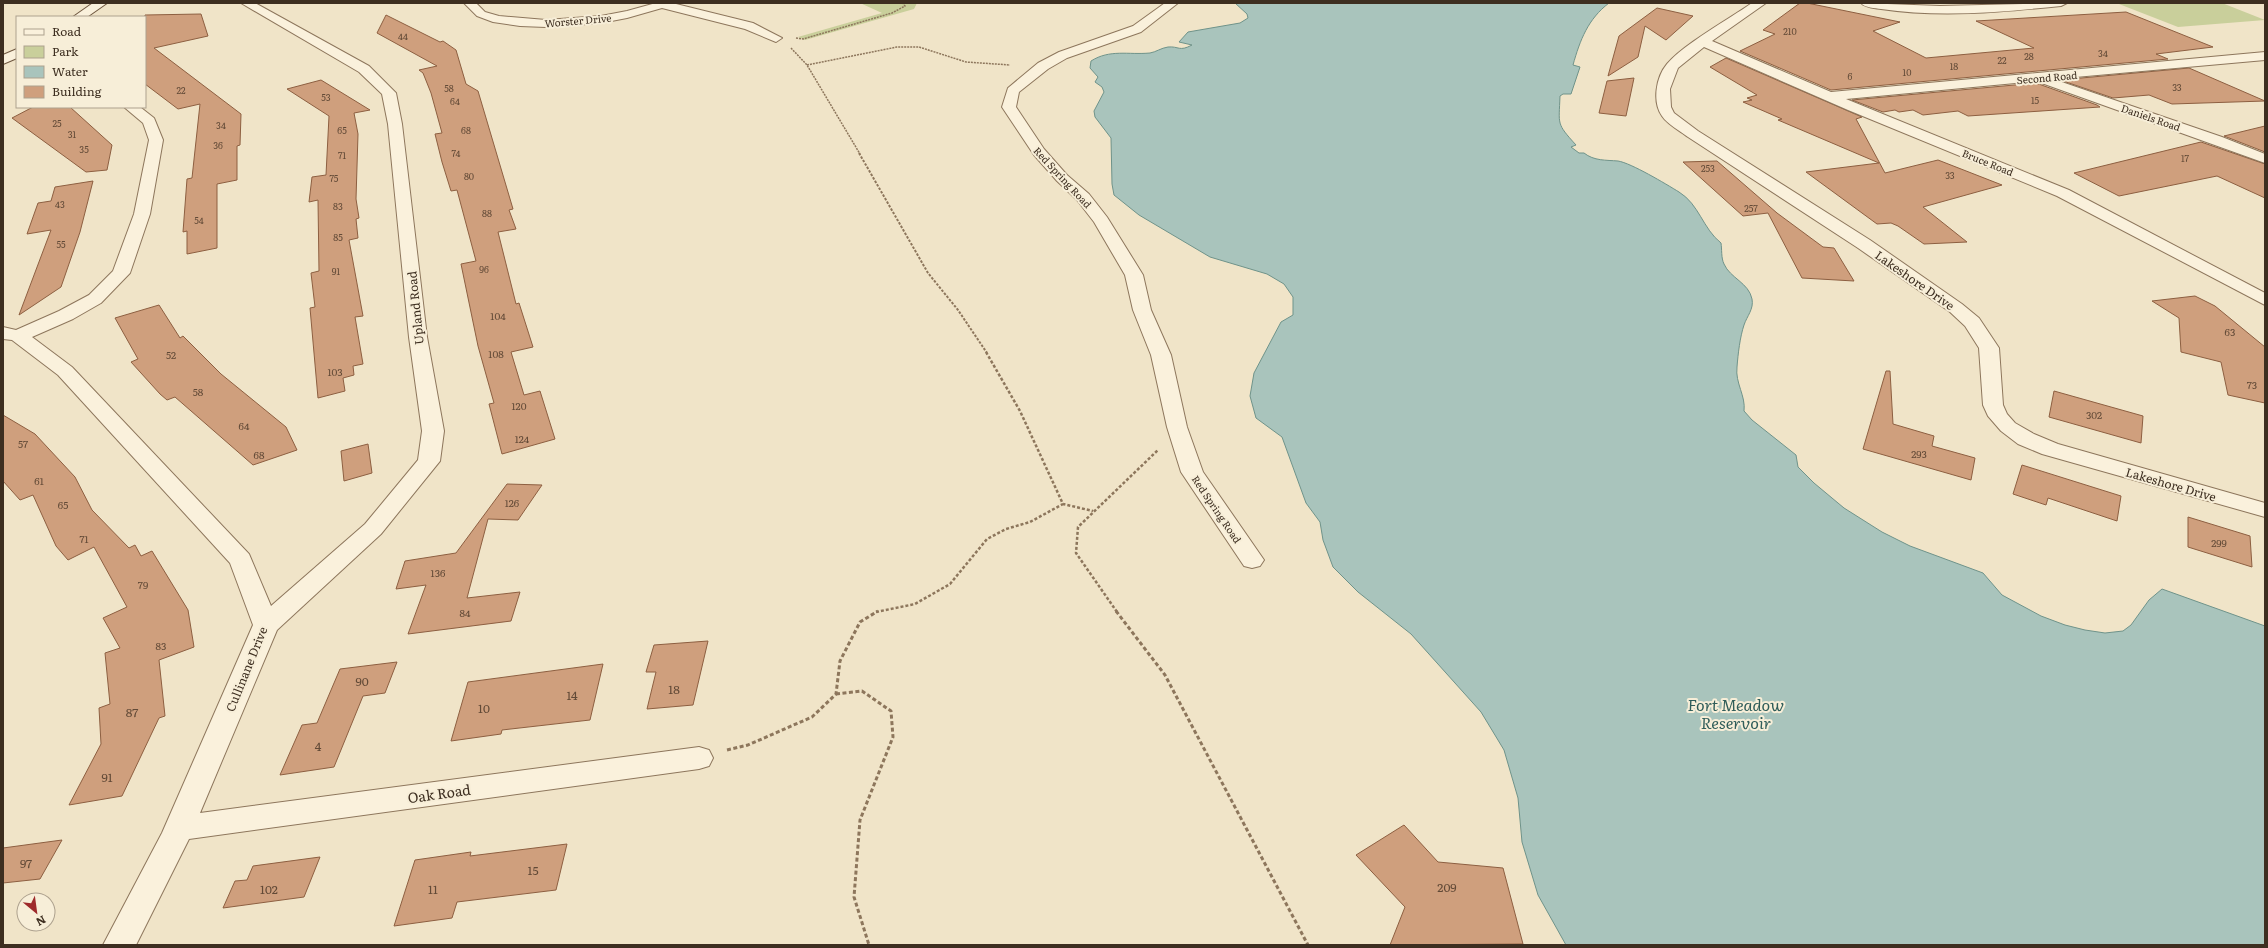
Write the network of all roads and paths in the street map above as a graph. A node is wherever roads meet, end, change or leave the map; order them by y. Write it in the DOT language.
graph roads {
  1 [pos="101,3"];
  2 [pos="247,3"];
  3 [pos="470,3"];
  4 [pos="903,3"];
  5 [pos="1172,3"];
  6 [pos="1760,3"];
  7 [pos="1866,3"];
  8 [pos="2061,3"];
  9 [pos="664,4"];
  10 [pos="81,16"];
  11 [pos="776,38"];
  12 [pos="1703,42"];
  13 [pos="16,54"];
  14 [pos="2265,56"];
  15 [pos="3,60"];
  16 [pos="807,65"];
  17 [pos="1043,66"];
  18 [pos="2036,78"];
  19 [pos="1828,96"];
  20 [pos="132,108"];
  21 [pos="2265,159"];
  22 [pos="2265,300"];
  23 [pos="11,335"];
  24 [pos="1180,435"];
  25 [pos="1063,504"];
  26 [pos="2265,510"];
  27 [pos="1093,511"];
  28 [pos="1252,560"];
  29 [pos="266,624"];
  30 [pos="836,694"];
  31 [pos="699,758"];
  32 [pos="179,828"];
  33 [pos="119,945"];
  34 [pos="869,945"];
  35 [pos="1308,945"];
  1 -- 10 [label="street"];
  2 -- 29 [label="street, Upland Road"];
  3 -- 9 [label="street, Worster Drive"];
  4 -- 11 [label="path"];
  5 -- 17 [label="street, Red Spring Road"];
  6 -- 12 [label="street, Lakeshore Drive"];
  7 -- 8 [label="street"];
  9 -- 11 [label="street"];
  11 -- 16 [label="path"];
  12 -- 19 [label="street, Bruce Road"];
  12 -- 26 [label="street, Lakeshore Drive"];
  13 -- 15 [label="street"];
  14 -- 18 [label="street, Second Road"];
  16 -- 17 [label="path"];
  16 -- 25 [label="path"];
  17 -- 24 [label="street, Red Spring Road"];
  18 -- 19 [label="street, Second Road"];
  18 -- 21 [label="street, Daniels Road"];
  19 -- 22 [label="street, Bruce Road"];
  20 -- 23 [label="street"];
  23 -- 29 [label="street, Cullinane Drive"];
  24 -- 27 [label="path"];
  24 -- 28 [label="street, Red Spring Road"];
  25 -- 27 [label="path"];
  25 -- 30 [label="path"];
  27 -- 35 [label="path"];
  29 -- 32 [label="street, Cullinane Drive"];
  30 -- 31 [label="path"];
  30 -- 34 [label="path"];
  31 -- 32 [label="street, Oak Road"];
  32 -- 33 [label="street, Cullinane Drive"];
}
